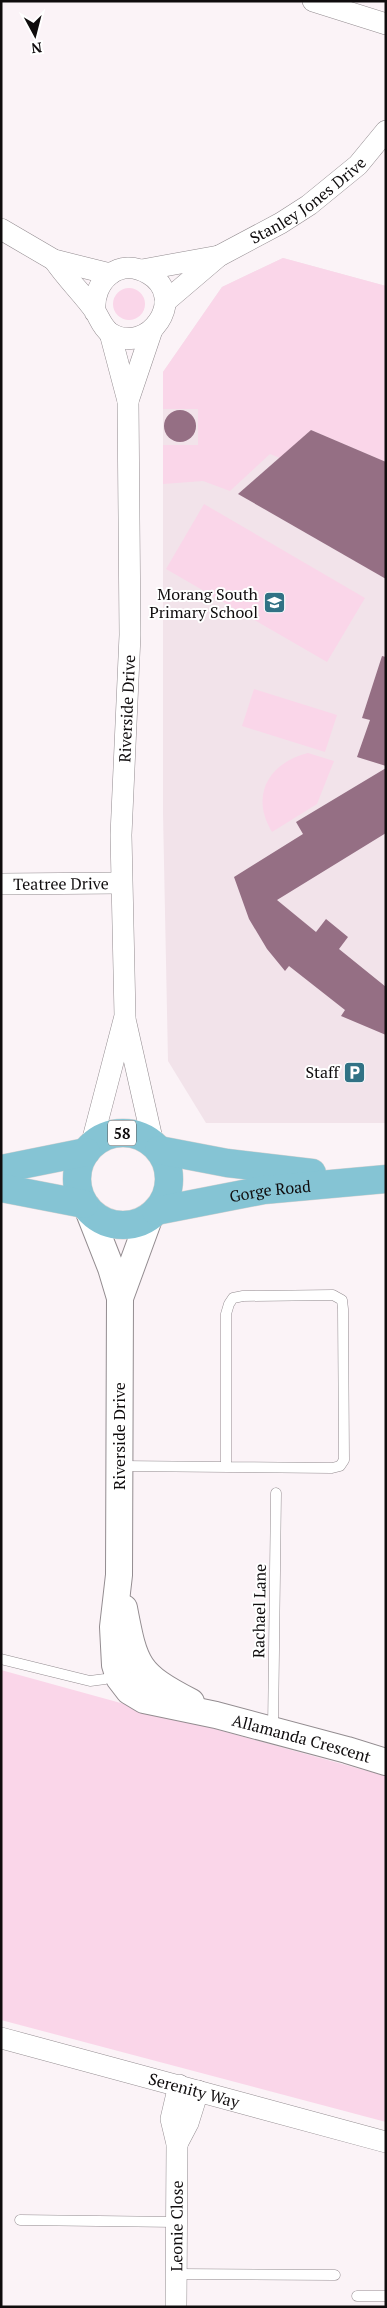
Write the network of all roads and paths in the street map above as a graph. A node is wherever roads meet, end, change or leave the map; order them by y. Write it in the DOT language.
graph roads {
  1 [pos="313,1"];
  2 [pos="386,24"];
  3 [pos="386,131"];
  4 [pos="1,229"];
  5 [pos="219,256"];
  6 [pos="54,260"];
  7 [pos="142,270"];
  8 [pos="110,274"];
  9 [pos="165,302"];
  10 [pos="95,312"];
  11 [pos="152,330"];
  12 [pos="110,332"];
  13 [pos="128,401"];
  14 [pos="121,883"];
  15 [pos="1,884"];
  16 [pos="124,1016"];
  17 [pos="156,1146"];
  18 [pos="88,1149"];
  19 [pos="1,1169"];
  20 [pos="1,1188"];
  21 [pos="86,1206"];
  22 [pos="153,1214"];
  23 [pos="120,1298"];
  24 [pos="119,1466"];
  25 [pos="226,1467"];
  26 [pos="276,1492"];
  27 [pos="119,1575"];
  28 [pos="1,1659"];
  29 [pos="128,1667"];
  30 [pos="273,1730"];
  31 [pos="386,1762"];
  32 [pos="1,2038"];
  33 [pos="189,2088"];
  34 [pos="386,2142"];
  35 [pos="20,2220"];
  36 [pos="176,2222"];
  37 [pos="176,2274"];
  38 [pos="336,2275"];
  39 [pos="357,2296"];
  40 [pos="386,2296"];
  41 [pos="176,2307"];
  1 -- 2 [label="street"];
  3 -- 5 [label="street, Stanley Jones Drive"];
  4 -- 6 [label="street"];
  5 -- 7 [label="street, Stanley Jones Drive"];
  5 -- 9 [label="street, Stanley Jones Drive"];
  6 -- 8 [label="street"];
  6 -- 10 [label="street"];
  7 -- 8 [label="street"];
  7 -- 9 [label="street"];
  8 -- 10 [label="street"];
  9 -- 11 [label="street"];
  10 -- 12 [label="street"];
  11 -- 12 [label="street"];
  11 -- 13 [label="street, Riverside Drive"];
  12 -- 13 [label="street, Riverside Drive"];
  13 -- 14 [label="street, Riverside Drive"];
  14 -- 15 [label="street, Teatree Drive"];
  14 -- 16 [label="street, Riverside Drive"];
  16 -- 17 [label="street, Riverside Drive"];
  16 -- 18 [label="street, Riverside Drive"];
  17 -- 18 [label="main road, 58"];
  17 -- 22 [label="main road, 58"];
  17 -- 22 [label="main road, Gorge Road / 58"];
  18 -- 19 [label="main road, 58"];
  18 -- 21 [label="main road, 58"];
  20 -- 21 [label="main road, 58"];
  21 -- 22 [label="main road, 58"];
  21 -- 23 [label="street, Riverside Drive"];
  22 -- 23 [label="street, Riverside Drive"];
  23 -- 24 [label="street, Riverside Drive"];
  24 -- 25 [label="lane"];
  24 -- 27 [label="street, Riverside Drive"];
  25 -- 25 [label="lane"];
  26 -- 30 [label="lane, Rachael Lane"];
  27 -- 29 [label="street, Allamanda Crescent"];
  28 -- 29 [label="lane"];
  29 -- 30 [label="street, Allamanda Crescent"];
  30 -- 31 [label="street, Allamanda Crescent"];
  32 -- 33 [label="street, Serenity Way"];
  33 -- 34 [label="street, Serenity Way"];
  33 -- 36 [label="street, Leonie Close"];
  35 -- 36 [label="lane"];
  36 -- 37 [label="street, Leonie Close"];
  37 -- 38 [label="lane"];
  37 -- 41 [label="street, Leonie Close"];
  39 -- 40 [label="lane"];
}
